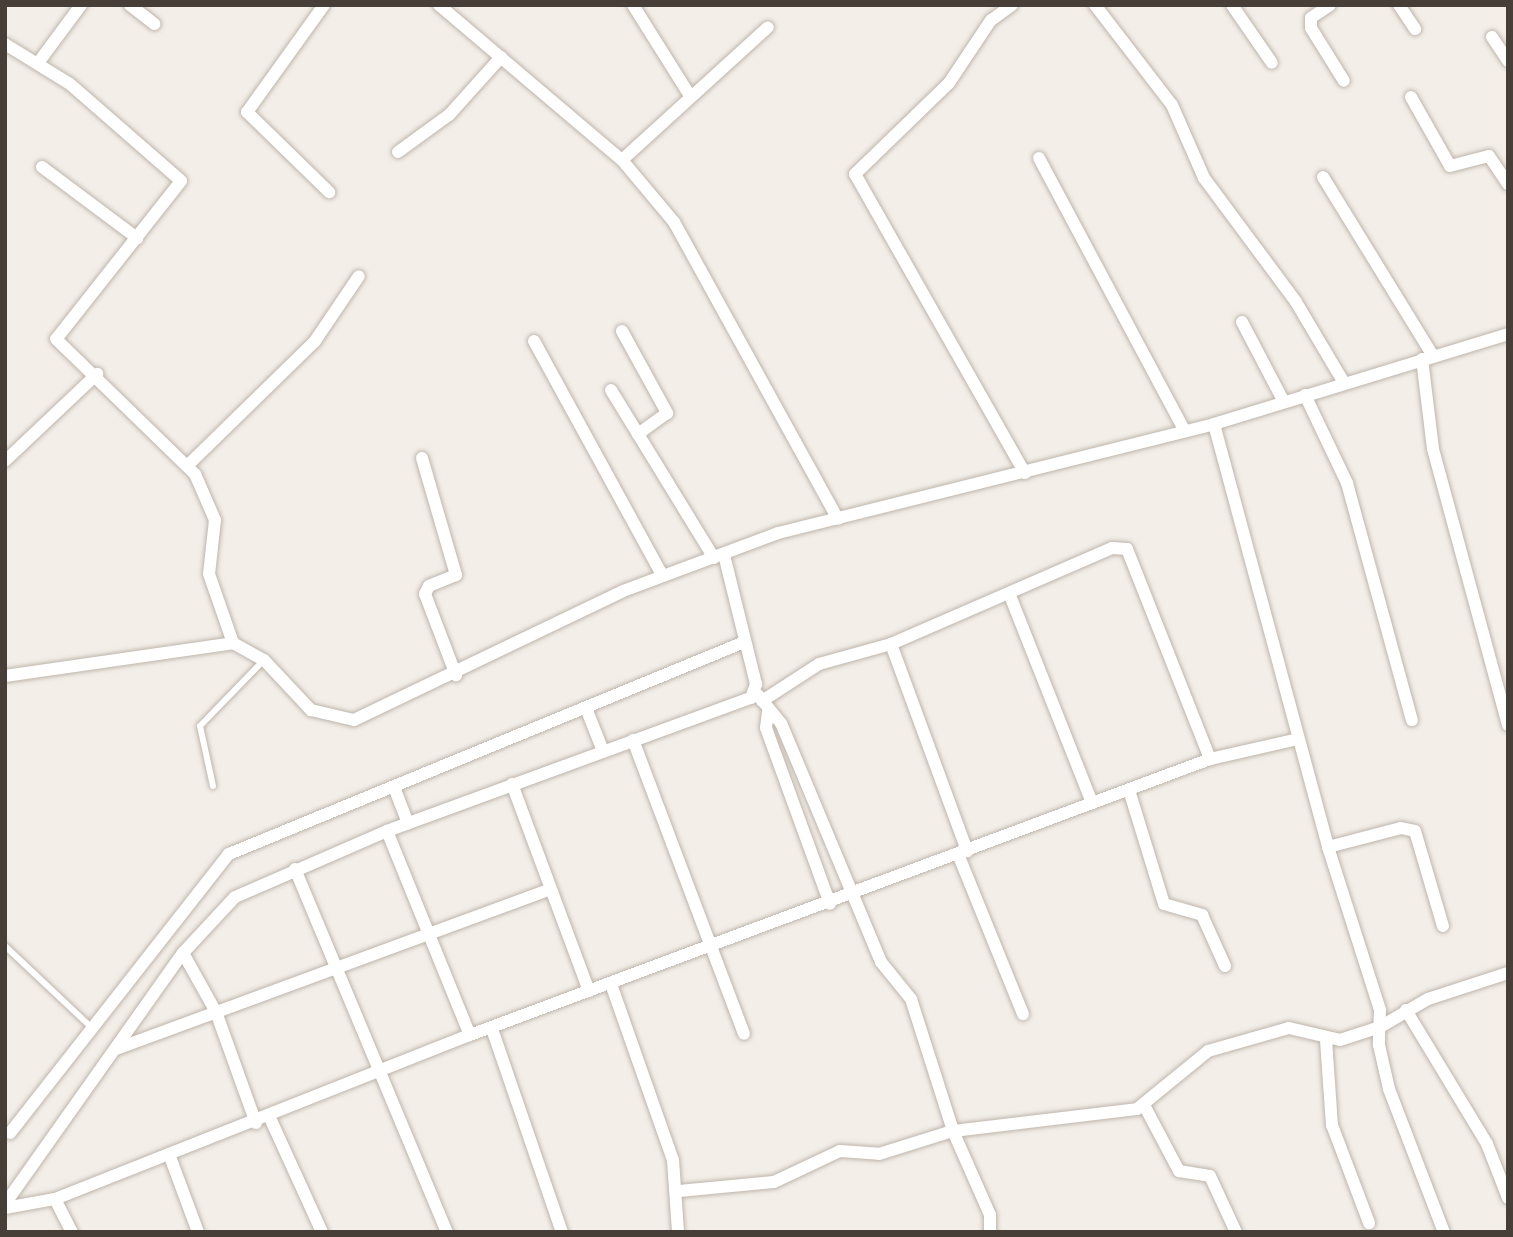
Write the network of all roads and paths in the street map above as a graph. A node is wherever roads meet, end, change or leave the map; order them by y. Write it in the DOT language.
graph roads {
  1 [pos="80,5"];
  2 [pos="130,5"];
  3 [pos="324,5"];
  4 [pos="439,5"];
  5 [pos="633,5"];
  6 [pos="1012,5"];
  7 [pos="1095,5"];
  8 [pos="1232,5"];
  9 [pos="1330,5"];
  10 [pos="1399,5"];
  11 [pos="154,23"];
  12 [pos="768,27"];
  13 [pos="1415,29"];
  14 [pos="1492,37"];
  15 [pos="5,44"];
  16 [pos="501,57"];
  17 [pos="1508,61"];
  18 [pos="38,63"];
  19 [pos="1272,63"];
  20 [pos="1344,81"];
  21 [pos="690,96"];
  22 [pos="1411,97"];
  23 [pos="398,152"];
  24 [pos="1039,158"];
  25 [pos="622,160"];
  26 [pos="42,167"];
  27 [pos="1322,177"];
  28 [pos="1508,184"];
  29 [pos="329,192"];
  30 [pos="137,238"];
  31 [pos="359,276"];
  32 [pos="1242,322"];
  33 [pos="622,331"];
  34 [pos="1508,334"];
  35 [pos="534,341"];
  36 [pos="1427,358"];
  37 [pos="97,374"];
  38 [pos="1344,383"];
  39 [pos="611,390"];
  40 [pos="1305,395"];
  41 [pos="1284,402"];
  42 [pos="1214,424"];
  43 [pos="1184,430"];
  44 [pos="638,434"];
  45 [pos="422,458"];
  46 [pos="5,461"];
  47 [pos="188,466"];
  48 [pos="1025,473"];
  49 [pos="838,519"];
  50 [pos="719,556"];
  51 [pos="662,575"];
  52 [pos="1009,593"];
  53 [pos="233,643"];
  54 [pos="742,643"];
  55 [pos="891,644"];
  56 [pos="264,660"];
  57 [pos="456,675"];
  58 [pos="5,676"];
  59 [pos="762,702"];
  60 [pos="586,708"];
  61 [pos="1412,720"];
  62 [pos="1508,725"];
  63 [pos="1298,739"];
  64 [pos="633,740"];
  65 [pos="603,751"];
  66 [pos="1209,759"];
  67 [pos="512,784"];
  68 [pos="213,786"];
  69 [pos="1129,790"];
  70 [pos="1092,803"];
  71 [pos="401,805"];
  72 [pos="387,831"];
  73 [pos="1328,847"];
  74 [pos="962,853"];
  75 [pos="295,869"];
  76 [pos="551,889"];
  77 [pos="850,896"];
  78 [pos="830,904"];
  79 [pos="1443,926"];
  80 [pos="430,933"];
  81 [pos="5,946"];
  82 [pos="713,948"];
  83 [pos="183,953"];
  84 [pos="1225,966"];
  85 [pos="333,970"];
  86 [pos="1508,973"];
  87 [pos="611,984"];
  88 [pos="589,991"];
  89 [pos="1406,1010"];
  90 [pos="216,1012"];
  91 [pos="1023,1014"];
  92 [pos="91,1027"];
  93 [pos="1380,1027"];
  94 [pos="492,1028"];
  95 [pos="744,1034"];
  96 [pos="470,1035"];
  97 [pos="1326,1040"];
  98 [pos="116,1049"];
  99 [pos="380,1072"];
  100 [pos="1144,1105"];
  101 [pos="270,1118"];
  102 [pos="256,1123"];
  103 [pos="953,1131"];
  104 [pos="10,1133"];
  105 [pos="169,1154"];
  106 [pos="679,1191"];
  107 [pos="1508,1198"];
  108 [pos="55,1199"];
  109 [pos="5,1206"];
  110 [pos="1369,1223"];
  111 [pos="72,1232"];
  112 [pos="198,1232"];
  113 [pos="322,1232"];
  114 [pos="447,1232"];
  115 [pos="562,1232"];
  116 [pos="678,1232"];
  117 [pos="990,1232"];
  118 [pos="1236,1232"];
  119 [pos="1444,1232"];
  1 -- 18 [label="street"];
  2 -- 11 [label="street"];
  3 -- 29 [label="street"];
  4 -- 16 [label="street"];
  5 -- 21 [label="street"];
  6 -- 48 [label="street"];
  7 -- 38 [label="street"];
  8 -- 19 [label="street"];
  9 -- 20 [label="street"];
  10 -- 13 [label="street"];
  12 -- 21 [label="street"];
  14 -- 17 [label="street"];
  15 -- 18 [label="street"];
  16 -- 23 [label="street"];
  16 -- 25 [label="street"];
  18 -- 30 [label="street"];
  21 -- 25 [label="street"];
  22 -- 28 [label="street"];
  24 -- 43 [label="street"];
  25 -- 49 [label="street"];
  26 -- 30 [label="street"];
  27 -- 36 [label="street"];
  30 -- 37 [label="street"];
  31 -- 47 [label="street"];
  32 -- 41 [label="street"];
  33 -- 44 [label="street"];
  34 -- 36 [label="street"];
  35 -- 51 [label="street"];
  36 -- 38 [label="street"];
  36 -- 62 [label="street"];
  37 -- 46 [label="street"];
  37 -- 47 [label="street"];
  38 -- 40 [label="street"];
  39 -- 44 [label="street"];
  40 -- 41 [label="street"];
  40 -- 61 [label="street"];
  41 -- 42 [label="street"];
  42 -- 43 [label="street"];
  42 -- 63 [label="street"];
  43 -- 48 [label="street"];
  44 -- 50 [label="street"];
  45 -- 57 [label="street"];
  47 -- 53 [label="street"];
  48 -- 49 [label="street"];
  49 -- 50 [label="street"];
  50 -- 51 [label="street"];
  50 -- 54 [label="street"];
  51 -- 57 [label="street"];
  52 -- 55 [label="street"];
  52 -- 66 [label="street"];
  52 -- 70 [label="street"];
  53 -- 56 [label="street"];
  53 -- 58 [label="street"];
  54 -- 59 [label="street"];
  54 -- 60 [label="street"];
  55 -- 59 [label="street"];
  55 -- 74 [label="street"];
  56 -- 57 [label="street"];
  56 -- 68 [label="lane"];
  59 -- 64 [label="street"];
  59 -- 77 [label="street"];
  59 -- 78 [label="street"];
  60 -- 65 [label="street"];
  60 -- 71 [label="street"];
  63 -- 66 [label="street"];
  63 -- 73 [label="street"];
  64 -- 65 [label="street"];
  64 -- 82 [label="street"];
  65 -- 67 [label="street"];
  66 -- 69 [label="street"];
  67 -- 71 [label="street"];
  67 -- 76 [label="street"];
  69 -- 70 [label="street"];
  69 -- 84 [label="street"];
  70 -- 74 [label="street"];
  71 -- 72 [label="street"];
  71 -- 92 [label="street"];
  72 -- 75 [label="street"];
  72 -- 80 [label="street"];
  73 -- 79 [label="street"];
  73 -- 93 [label="street"];
  74 -- 77 [label="street"];
  74 -- 91 [label="street"];
  75 -- 83 [label="street"];
  75 -- 85 [label="street"];
  76 -- 80 [label="street"];
  76 -- 88 [label="street"];
  77 -- 78 [label="street"];
  77 -- 103 [label="street"];
  78 -- 82 [label="street"];
  80 -- 85 [label="street"];
  80 -- 96 [label="street"];
  81 -- 92 [label="lane"];
  82 -- 87 [label="street"];
  82 -- 95 [label="street"];
  83 -- 90 [label="street"];
  83 -- 98 [label="street"];
  85 -- 90 [label="street"];
  85 -- 99 [label="street"];
  86 -- 89 [label="street"];
  87 -- 88 [label="street"];
  87 -- 106 [label="street"];
  88 -- 94 [label="street"];
  89 -- 93 [label="street"];
  89 -- 107 [label="street"];
  90 -- 98 [label="street"];
  90 -- 102 [label="street"];
  92 -- 104 [label="street"];
  93 -- 97 [label="street"];
  93 -- 119 [label="street"];
  94 -- 96 [label="street"];
  94 -- 115 [label="street"];
  96 -- 99 [label="street"];
  97 -- 100 [label="street"];
  97 -- 110 [label="street"];
  98 -- 109 [label="street"];
  99 -- 101 [label="street"];
  99 -- 114 [label="street"];
  100 -- 103 [label="street"];
  100 -- 118 [label="street"];
  101 -- 102 [label="street"];
  101 -- 113 [label="street"];
  102 -- 105 [label="street"];
  103 -- 106 [label="street"];
  103 -- 117 [label="street"];
  105 -- 108 [label="street"];
  105 -- 112 [label="street"];
  106 -- 116 [label="street"];
  108 -- 109 [label="street"];
  108 -- 111 [label="street"];
}
